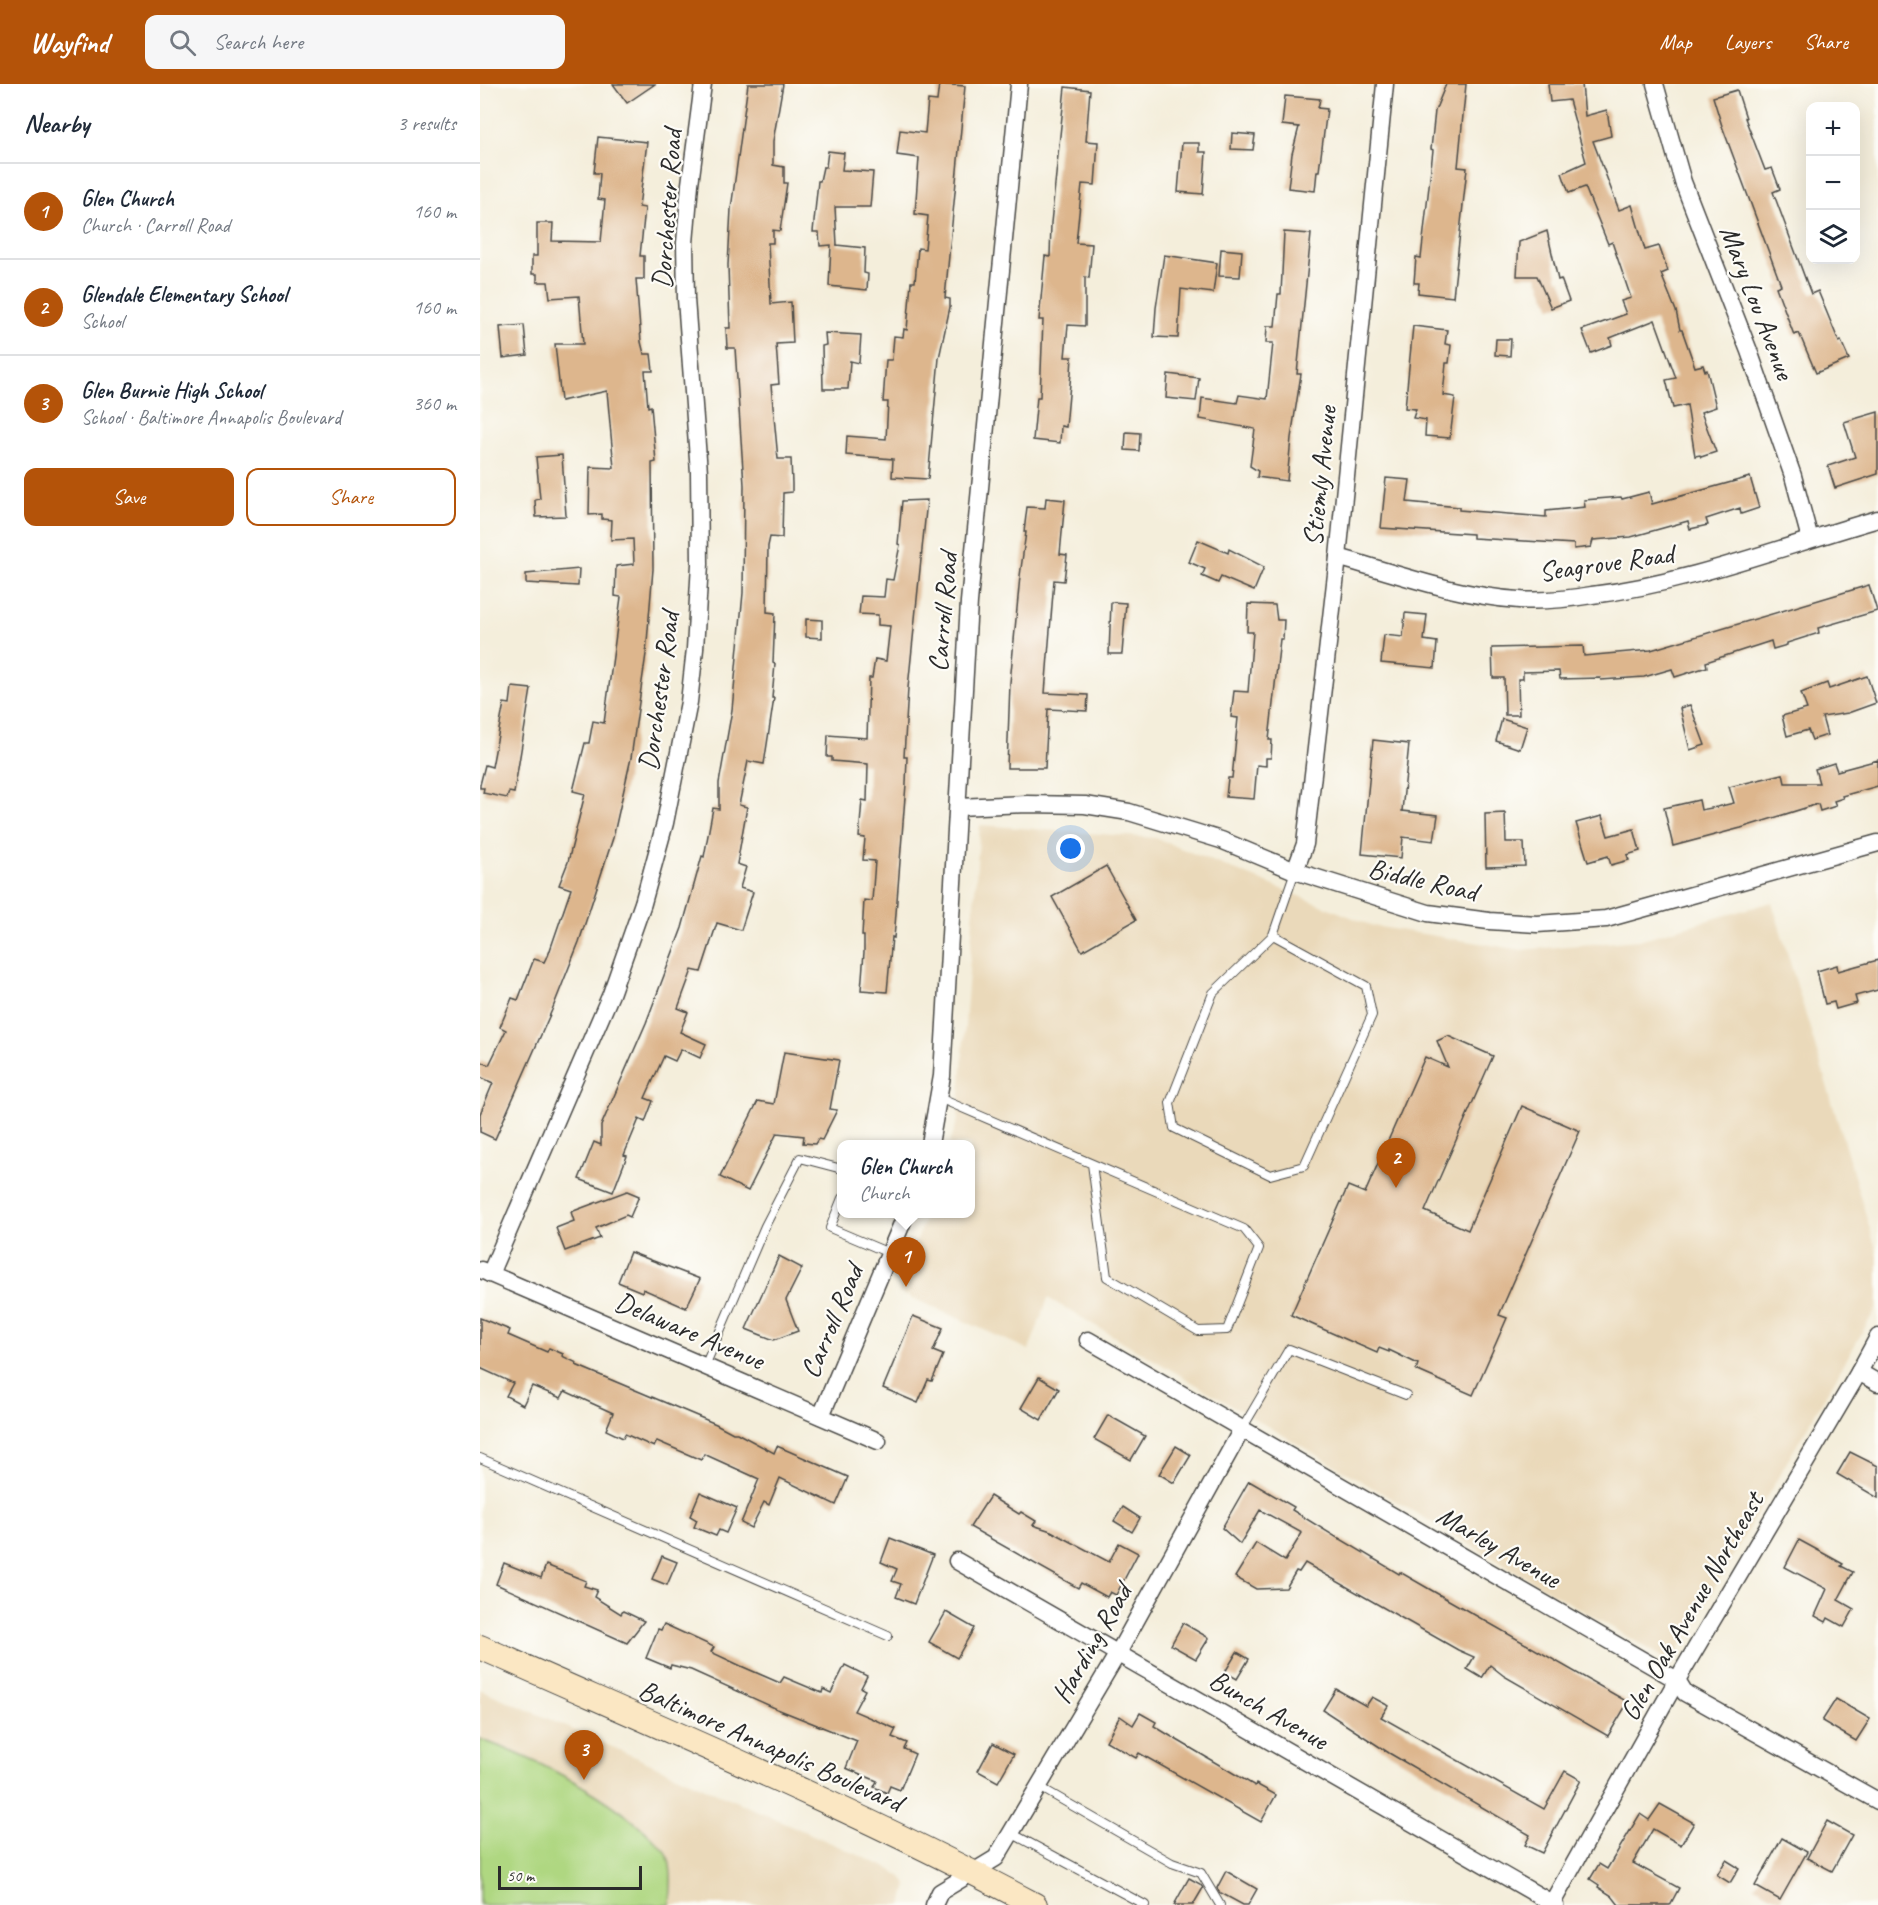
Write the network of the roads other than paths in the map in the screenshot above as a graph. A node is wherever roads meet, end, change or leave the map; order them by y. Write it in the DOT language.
graph roads {
  1 [pos="703,84"];
  2 [pos="1019,84"];
  3 [pos="1385,84"];
  4 [pos="1654,84"];
  5 [pos="1878,519"];
  6 [pos="1810,538"];
  7 [pos="1338,557"];
  8 [pos="958,807"];
  9 [pos="1878,843"];
  10 [pos="1295,871"];
  11 [pos="1274,935"];
  12 [pos="939,1098"];
  13 [pos="931,1140"];
  14 [pos="1092,1164"];
  15 [pos="837,1168"];
  16 [pos="837,1210"];
  17 [pos="904,1218"];
  18 [pos="889,1253"];
  19 [pos="485,1272"];
  20 [pos="1878,1337"];
  21 [pos="1088,1340"];
  22 [pos="705,1366"];
  23 [pos="1859,1372"];
  24 [pos="1878,1383"];
  25 [pos="1406,1395"];
  26 [pos="821,1416"];
  27 [pos="1242,1429"];
  28 [pos="878,1441"];
  29 [pos="480,1458"];
  30 [pos="957,1561"];
  31 [pos="888,1636"];
  32 [pos="480,1647"];
  33 [pos="1118,1653"];
  34 [pos="1677,1680"];
  35 [pos="1038,1786"];
  36 [pos="1878,1802"];
  37 [pos="1011,1833"];
  38 [pos="973,1872"];
  39 [pos="933,1905"];
  40 [pos="1035,1905"];
  41 [pos="1145,1905"];
  42 [pos="1220,1905"];
  43 [pos="1553,1905"];
  1 -- 19 [label="street, Dorchester Road"];
  2 -- 8 [label="street, Carroll Road"];
  3 -- 7 [label="street, Stiemly Avenue"];
  4 -- 6 [label="street, Mary Lou Avenue"];
  5 -- 6 [label="street, Seagrove Road"];
  6 -- 7 [label="street, Seagrove Road"];
  7 -- 10 [label="street, Stiemly Avenue"];
  8 -- 10 [label="street, Biddle Road"];
  8 -- 12 [label="street, Carroll Road"];
  9 -- 10 [label="street, Biddle Road"];
  10 -- 11 [label="lane"];
  11 -- 11 [label="lane"];
  12 -- 13 [label="street, Carroll Road"];
  12 -- 14 [label="lane"];
  14 -- 14 [label="lane"];
  15 -- 22 [label="lane"];
  16 -- 18 [label="lane"];
  17 -- 18 [label="street, Carroll Road"];
  18 -- 26 [label="street, Carroll Road"];
  19 -- 22 [label="street, Delaware Avenue"];
  20 -- 23 [label="street, Glen Oak Avenue Northeast"];
  21 -- 27 [label="street, Marley Avenue"];
  22 -- 26 [label="street, Delaware Avenue"];
  23 -- 24 [label="street"];
  23 -- 34 [label="street, Glen Oak Avenue Northeast"];
  25 -- 27 [label="lane"];
  26 -- 28 [label="street, Delaware Avenue"];
  27 -- 33 [label="street, Harding Road"];
  27 -- 34 [label="street, Marley Avenue"];
  29 -- 31 [label="lane"];
  30 -- 33 [label="street, Bunch Avenue"];
  32 -- 38 [label="main road, Baltimore Annapolis Boulevard"];
  33 -- 35 [label="street, Harding Road"];
  33 -- 43 [label="street, Bunch Avenue"];
  34 -- 36 [label="street, Marley Avenue"];
  34 -- 43 [label="street, Glen Oak Avenue Northeast"];
  35 -- 37 [label="street, Harding Road"];
  35 -- 42 [label="lane"];
  37 -- 38 [label="street, Harding Road"];
  37 -- 41 [label="lane"];
  38 -- 39 [label="street, Harding Road"];
  38 -- 40 [label="main road, Baltimore Annapolis Boulevard"];
}
